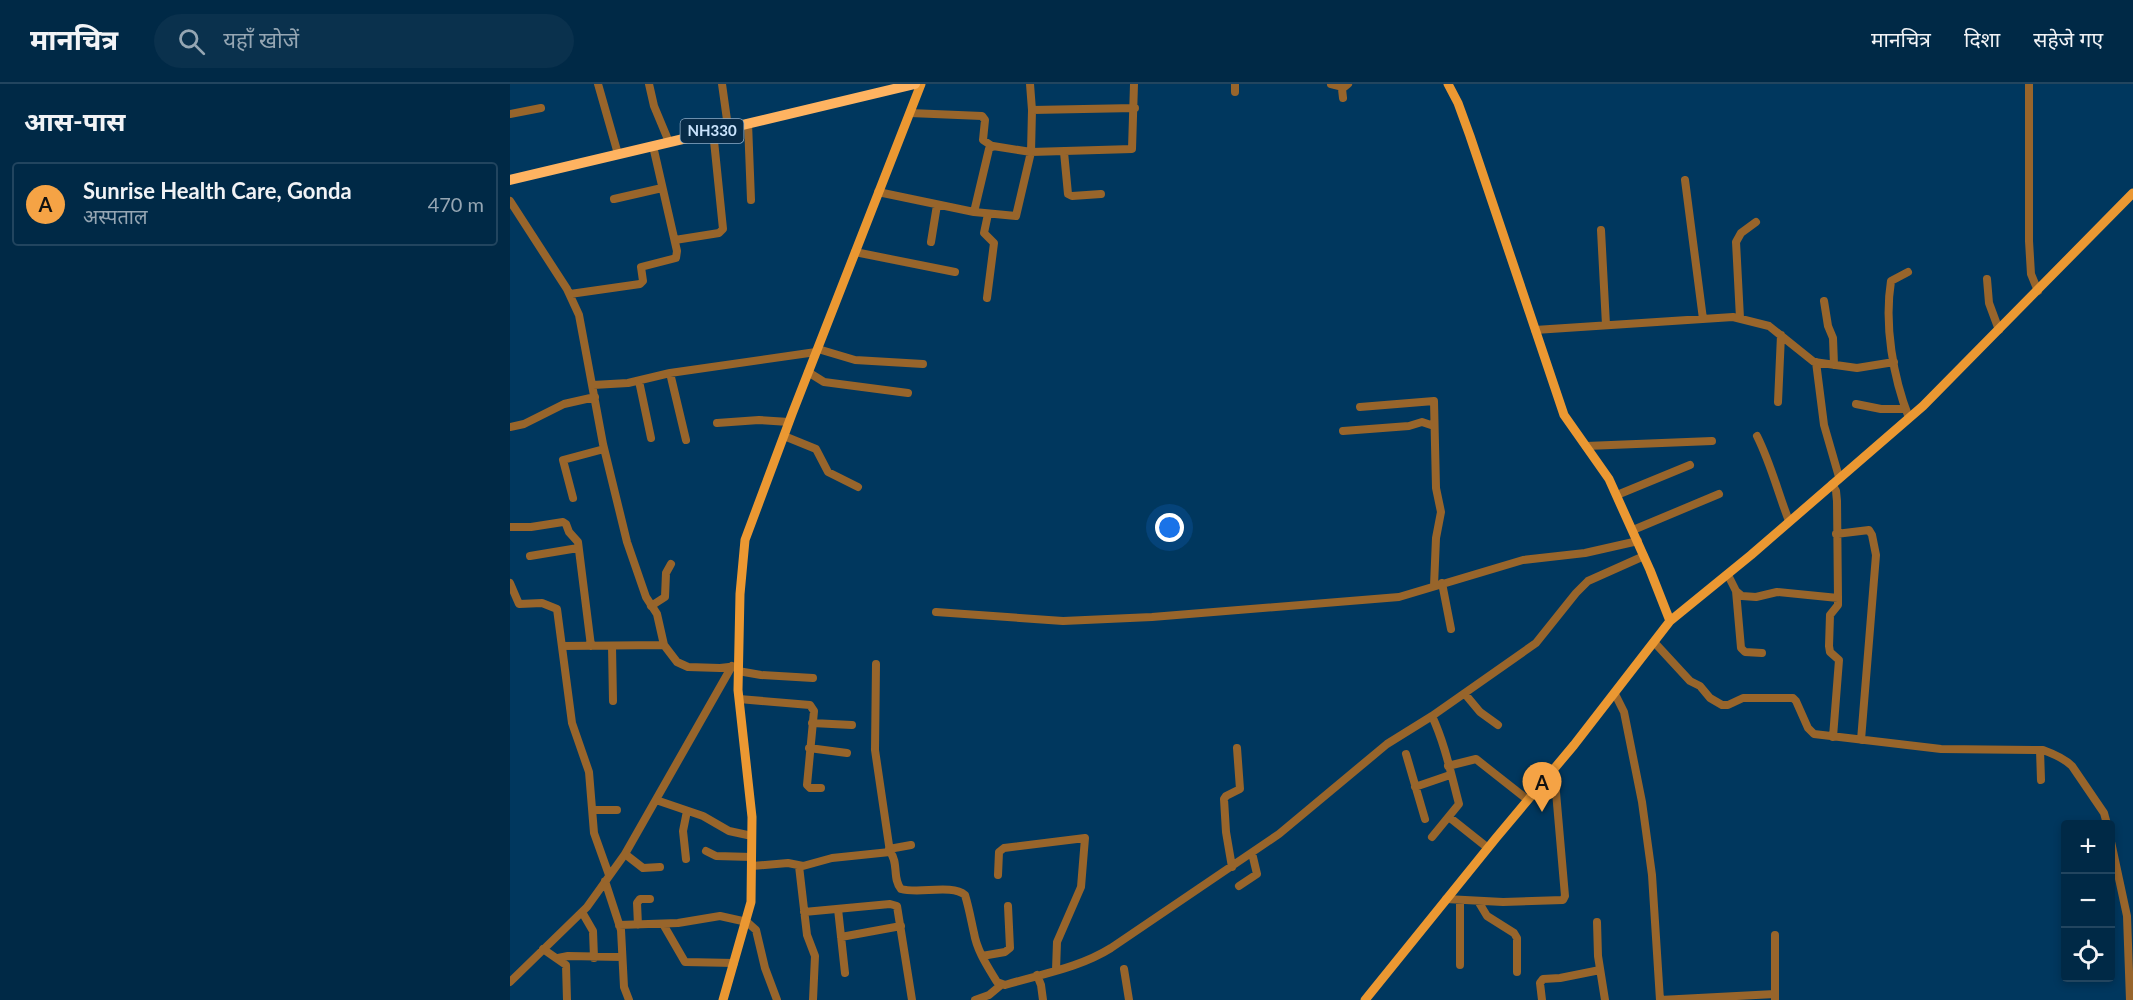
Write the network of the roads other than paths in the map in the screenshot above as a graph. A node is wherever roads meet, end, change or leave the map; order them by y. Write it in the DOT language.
graph roads {
  1 [pos="598,84"];
  2 [pos="649,84"];
  3 [pos="722,84"];
  4 [pos="915,84"];
  5 [pos="921,84"];
  6 [pos="1030,84"];
  7 [pos="1134,84"];
  8 [pos="1331,84"];
  9 [pos="1448,84"];
  10 [pos="2029,84"];
  11 [pos="1346,86"];
  12 [pos="885,87"];
  13 [pos="1343,98"];
  14 [pos="541,108"];
  15 [pos="1135,108"];
  16 [pos="1032,110"];
  17 [pos="910,113"];
  18 [pos="510,114"];
  19 [pos="748,123"];
  20 [pos="728,127"];
  21 [pos="713,131"];
  22 [pos="669,142"];
  23 [pos="654,146"];
  24 [pos="992,146"];
  25 [pos="1031,152"];
  26 [pos="1064,152"];
  27 [pos="618,154"];
  28 [pos="510,180"];
  29 [pos="1685,180"];
  30 [pos="662,188"];
  31 [pos="878,192"];
  32 [pos="2133,193"];
  33 [pos="1101,194"];
  34 [pos="614,199"];
  35 [pos="751,200"];
  36 [pos="510,201"];
  37 [pos="937,205"];
  38 [pos="974,212"];
  39 [pos="988,214"];
  40 [pos="1756,222"];
  41 [pos="1601,230"];
  42 [pos="675,240"];
  43 [pos="931,242"];
  44 [pos="855,252"];
  45 [pos="955,272"];
  46 [pos="1908,273"];
  47 [pos="1988,279"];
  48 [pos="2038,291"];
  49 [pos="570,294"];
  50 [pos="987,298"];
  51 [pos="1824,301"];
  52 [pos="1740,318"];
  53 [pos="1703,319"];
  54 [pos="1606,325"];
  55 [pos="1535,330"];
  56 [pos="2000,330"];
  57 [pos="1781,335"];
  58 [pos="817,350"];
  59 [pos="1816,362"];
  60 [pos="1894,362"];
  61 [pos="923,364"];
  62 [pos="1834,365"];
  63 [pos="808,372"];
  64 [pos="670,374"];
  65 [pos="639,381"];
  66 [pos="593,385"];
  67 [pos="908,393"];
  68 [pos="595,397"];
  69 [pos="1778,402"];
  70 [pos="1856,405"];
  71 [pos="1360,407"];
  72 [pos="1907,413"];
  73 [pos="789,422"];
  74 [pos="717,423"];
  75 [pos="1434,426"];
  76 [pos="510,427"];
  77 [pos="1343,432"];
  78 [pos="784,436"];
  79 [pos="1757,436"];
  80 [pos="651,438"];
  81 [pos="686,440"];
  82 [pos="1712,441"];
  83 [pos="1586,446"];
  84 [pos="604,449"];
  85 [pos="1690,465"];
  86 [pos="1839,477"];
  87 [pos="1832,484"];
  88 [pos="858,487"];
  89 [pos="1719,494"];
  90 [pos="1617,495"];
  91 [pos="573,498"];
  92 [pos="1789,521"];
  93 [pos="510,527"];
  94 [pos="1633,530"];
  95 [pos="1836,534"];
  96 [pos="1638,541"];
  97 [pos="578,548"];
  98 [pos="530,556"];
  99 [pos="1644,556"];
  100 [pos="670,564"];
  101 [pos="1728,575"];
  102 [pos="510,583"];
  103 [pos="1438,585"];
  104 [pos="1736,591"];
  105 [pos="1838,598"];
  106 [pos="651,606"];
  107 [pos="936,612"];
  108 [pos="1670,621"];
  109 [pos="1451,629"];
  110 [pos="1654,642"];
  111 [pos="664,645"];
  112 [pos="562,646"];
  113 [pos="591,646"];
  114 [pos="612,646"];
  115 [pos="1762,653"];
  116 [pos="876,664"];
  117 [pos="736,668"];
  118 [pos="813,678"];
  119 [pos="1465,694"];
  120 [pos="1615,694"];
  121 [pos="739,699"];
  122 [pos="613,701"];
  123 [pos="1432,716"];
  124 [pos="812,723"];
  125 [pos="852,725"];
  126 [pos="1498,725"];
  127 [pos="1833,737"];
  128 [pos="1861,740"];
  129 [pos="809,748"];
  130 [pos="1237,748"];
  131 [pos="2040,750"];
  132 [pos="847,753"];
  133 [pos="1406,753"];
  134 [pos="1448,766"];
  135 [pos="1554,769"];
  136 [pos="1450,775"];
  137 [pos="2041,780"];
  138 [pos="1415,787"];
  139 [pos="821,788"];
  140 [pos="656,800"];
  141 [pos="1528,800"];
  142 [pos="593,810"];
  143 [pos="617,810"];
  144 [pos="687,811"];
  145 [pos="1449,817"];
  146 [pos="1425,819"];
  147 [pos="2106,820"];
  148 [pos="752,836"];
  149 [pos="1432,837"];
  150 [pos="911,845"];
  151 [pos="1488,848"];
  152 [pos="889,850"];
  153 [pos="706,851"];
  154 [pos="1252,853"];
  155 [pos="625,854"];
  156 [pos="2115,857"];
  157 [pos="686,859"];
  158 [pos="752,861"];
  159 [pos="799,866"];
  160 [pos="660,867"];
  161 [pos="1232,867"];
  162 [pos="998,875"];
  163 [pos="607,878"];
  164 [pos="1239,886"];
  165 [pos="650,898"];
  166 [pos="1446,900"];
  167 [pos="1460,900"];
  168 [pos="1479,901"];
  169 [pos="1008,906"];
  170 [pos="838,909"];
  171 [pos="582,912"];
  172 [pos="804,912"];
  173 [pos="2130,916"];
  174 [pos="747,922"];
  175 [pos="1597,922"];
  176 [pos="663,924"];
  177 [pos="638,925"];
  178 [pos="619,926"];
  179 [pos="901,927"];
  180 [pos="1774,935"];
  181 [pos="841,937"];
  182 [pos="543,949"];
  183 [pos="982,956"];
  184 [pos="563,957"];
  185 [pos="622,957"];
  186 [pos="594,958"];
  187 [pos="734,963"];
  188 [pos="1460,964"];
  189 [pos="1124,969"];
  190 [pos="1056,970"];
  191 [pos="1600,970"];
  192 [pos="1517,972"];
  193 [pos="845,973"];
  194 [pos="1037,975"];
  195 [pos="510,982"];
  196 [pos="1001,985"];
  197 [pos="1775,997"];
  198 [pos="567,1000"];
  199 [pos="629,1000"];
  200 [pos="723,1000"];
  201 [pos="777,1000"];
  202 [pos="813,1000"];
  203 [pos="912,1000"];
  204 [pos="975,1000"];
  205 [pos="1042,1000"];
  206 [pos="1129,1000"];
  207 [pos="1366,1000"];
  208 [pos="1542,1000"];
  209 [pos="1605,1000"];
  210 [pos="1660,1000"];
  211 [pos="2130,1000"];
  1 -- 27 [label="street"];
  2 -- 22 [label="street"];
  3 -- 20 [label="street"];
  4 -- 12 [label="highway, NH330"];
  5 -- 17 [label="main road"];
  6 -- 16 [label="street"];
  7 -- 15 [label="street"];
  8 -- 11 [label="street"];
  9 -- 55 [label="main road"];
  10 -- 48 [label="street"];
  11 -- 13 [label="street"];
  12 -- 19 [label="highway, NH330"];
  14 -- 18 [label="street"];
  15 -- 16 [label="street"];
  15 -- 26 [label="street"];
  16 -- 25 [label="street"];
  17 -- 24 [label="street"];
  17 -- 31 [label="main road"];
  19 -- 20 [label="highway, NH330"];
  19 -- 35 [label="street"];
  20 -- 21 [label="highway, NH330"];
  21 -- 22 [label="highway, NH330"];
  21 -- 42 [label="street"];
  22 -- 23 [label="highway, NH330"];
  23 -- 27 [label="highway, NH330"];
  23 -- 30 [label="street"];
  24 -- 25 [label="street"];
  24 -- 38 [label="street"];
  25 -- 26 [label="street"];
  25 -- 39 [label="street"];
  26 -- 33 [label="street"];
  27 -- 28 [label="highway, NH330"];
  29 -- 53 [label="street"];
  30 -- 34 [label="street"];
  30 -- 42 [label="street"];
  31 -- 37 [label="street"];
  31 -- 44 [label="main road"];
  32 -- 48 [label="main road"];
  36 -- 49 [label="street"];
  37 -- 38 [label="street"];
  37 -- 43 [label="street"];
  38 -- 39 [label="street"];
  39 -- 50 [label="street"];
  40 -- 52 [label="street"];
  41 -- 54 [label="street"];
  42 -- 49 [label="street"];
  44 -- 45 [label="street"];
  44 -- 58 [label="main road"];
  46 -- 60 [label="street"];
  47 -- 56 [label="street"];
  48 -- 56 [label="main road"];
  49 -- 66 [label="street"];
  51 -- 62 [label="street"];
  52 -- 53 [label="street"];
  52 -- 57 [label="street"];
  53 -- 54 [label="street"];
  54 -- 55 [label="street"];
  55 -- 83 [label="main road"];
  56 -- 72 [label="main road"];
  57 -- 59 [label="street"];
  57 -- 69 [label="street"];
  58 -- 61 [label="street"];
  58 -- 63 [label="main road"];
  58 -- 64 [label="street"];
  59 -- 62 [label="street"];
  59 -- 86 [label="street"];
  60 -- 62 [label="street"];
  60 -- 72 [label="street"];
  63 -- 67 [label="street"];
  63 -- 73 [label="main road"];
  64 -- 65 [label="street"];
  64 -- 81 [label="street"];
  65 -- 66 [label="street"];
  65 -- 80 [label="street"];
  66 -- 68 [label="street"];
  68 -- 76 [label="street"];
  68 -- 84 [label="street"];
  70 -- 72 [label="street"];
  71 -- 75 [label="street"];
  72 -- 86 [label="main road"];
  73 -- 74 [label="street"];
  73 -- 78 [label="main road"];
  75 -- 77 [label="street"];
  75 -- 103 [label="street"];
  78 -- 88 [label="street"];
  78 -- 117 [label="main road"];
  79 -- 92 [label="street"];
  82 -- 83 [label="street"];
  83 -- 90 [label="main road"];
  84 -- 91 [label="street"];
  84 -- 106 [label="street"];
  85 -- 90 [label="street"];
  86 -- 87 [label="main road"];
  87 -- 92 [label="main road"];
  87 -- 95 [label="street"];
  89 -- 94 [label="street"];
  90 -- 94 [label="main road"];
  92 -- 101 [label="main road"];
  93 -- 97 [label="street"];
  94 -- 96 [label="main road"];
  95 -- 105 [label="street"];
  95 -- 128 [label="street"];
  96 -- 99 [label="main road"];
  96 -- 103 [label="street"];
  97 -- 98 [label="street"];
  97 -- 113 [label="street"];
  99 -- 108 [label="main road"];
  99 -- 119 [label="street"];
  100 -- 106 [label="street"];
  101 -- 104 [label="street"];
  101 -- 108 [label="main road"];
  102 -- 112 [label="street"];
  103 -- 107 [label="street"];
  103 -- 109 [label="street"];
  104 -- 105 [label="street"];
  104 -- 115 [label="street"];
  105 -- 127 [label="street"];
  106 -- 111 [label="street"];
  108 -- 110 [label="main road"];
  110 -- 120 [label="main road"];
  110 -- 127 [label="street"];
  111 -- 114 [label="street"];
  111 -- 117 [label="street"];
  112 -- 113 [label="street"];
  112 -- 142 [label="street"];
  113 -- 114 [label="street"];
  114 -- 122 [label="street"];
  116 -- 152 [label="street"];
  117 -- 118 [label="street"];
  117 -- 121 [label="main road"];
  117 -- 140 [label="street"];
  119 -- 123 [label="street"];
  119 -- 126 [label="street"];
  120 -- 135 [label="main road"];
  120 -- 210 [label="street"];
  121 -- 124 [label="street"];
  121 -- 148 [label="main road"];
  123 -- 134 [label="street"];
  123 -- 154 [label="street"];
  124 -- 125 [label="street"];
  124 -- 129 [label="street"];
  127 -- 128 [label="street"];
  128 -- 131 [label="street"];
  129 -- 132 [label="street"];
  129 -- 139 [label="street"];
  130 -- 161 [label="street"];
  131 -- 137 [label="street"];
  131 -- 147 [label="street"];
  133 -- 138 [label="street"];
  134 -- 136 [label="street"];
  134 -- 141 [label="street"];
  135 -- 141 [label="main road"];
  135 -- 168 [label="street"];
  136 -- 138 [label="street"];
  136 -- 145 [label="street"];
  138 -- 146 [label="street"];
  140 -- 144 [label="street"];
  140 -- 155 [label="street"];
  141 -- 151 [label="main road"];
  142 -- 143 [label="street"];
  142 -- 163 [label="street"];
  144 -- 148 [label="street"];
  144 -- 157 [label="street"];
  145 -- 149 [label="street"];
  145 -- 151 [label="street"];
  148 -- 158 [label="main road"];
  150 -- 152 [label="street"];
  151 -- 166 [label="main road"];
  152 -- 159 [label="street"];
  152 -- 183 [label="street"];
  153 -- 158 [label="street"];
  154 -- 161 [label="street"];
  154 -- 164 [label="street"];
  155 -- 160 [label="street"];
  155 -- 163 [label="street"];
  156 -- 173 [label="street"];
  158 -- 159 [label="street"];
  158 -- 174 [label="main road"];
  159 -- 172 [label="street"];
  161 -- 190 [label="street"];
  162 -- 190 [label="street"];
  163 -- 171 [label="street"];
  163 -- 178 [label="street"];
  165 -- 177 [label="street"];
  166 -- 167 [label="street"];
  166 -- 207 [label="main road"];
  167 -- 168 [label="street"];
  167 -- 188 [label="street"];
  168 -- 192 [label="street"];
  169 -- 183 [label="street"];
  170 -- 172 [label="street"];
  170 -- 179 [label="street"];
  170 -- 181 [label="street"];
  171 -- 182 [label="street"];
  171 -- 186 [label="street"];
  172 -- 202 [label="street"];
  173 -- 211 [label="street"];
  174 -- 176 [label="street"];
  174 -- 187 [label="main road"];
  174 -- 201 [label="street"];
  175 -- 191 [label="street"];
  176 -- 177 [label="street"];
  176 -- 187 [label="street"];
  177 -- 178 [label="street"];
  178 -- 185 [label="street"];
  179 -- 181 [label="street"];
  179 -- 203 [label="street"];
  180 -- 197 [label="street"];
  181 -- 193 [label="street"];
  182 -- 184 [label="street"];
  182 -- 195 [label="street"];
  183 -- 196 [label="street"];
  184 -- 186 [label="street"];
  184 -- 198 [label="street"];
  185 -- 186 [label="street"];
  185 -- 199 [label="street"];
  187 -- 200 [label="main road"];
  189 -- 206 [label="street"];
  190 -- 194 [label="street"];
  191 -- 208 [label="street"];
  191 -- 209 [label="street"];
  194 -- 196 [label="street"];
  194 -- 205 [label="street"];
  196 -- 204 [label="street"];
  197 -- 210 [label="street"];
}
